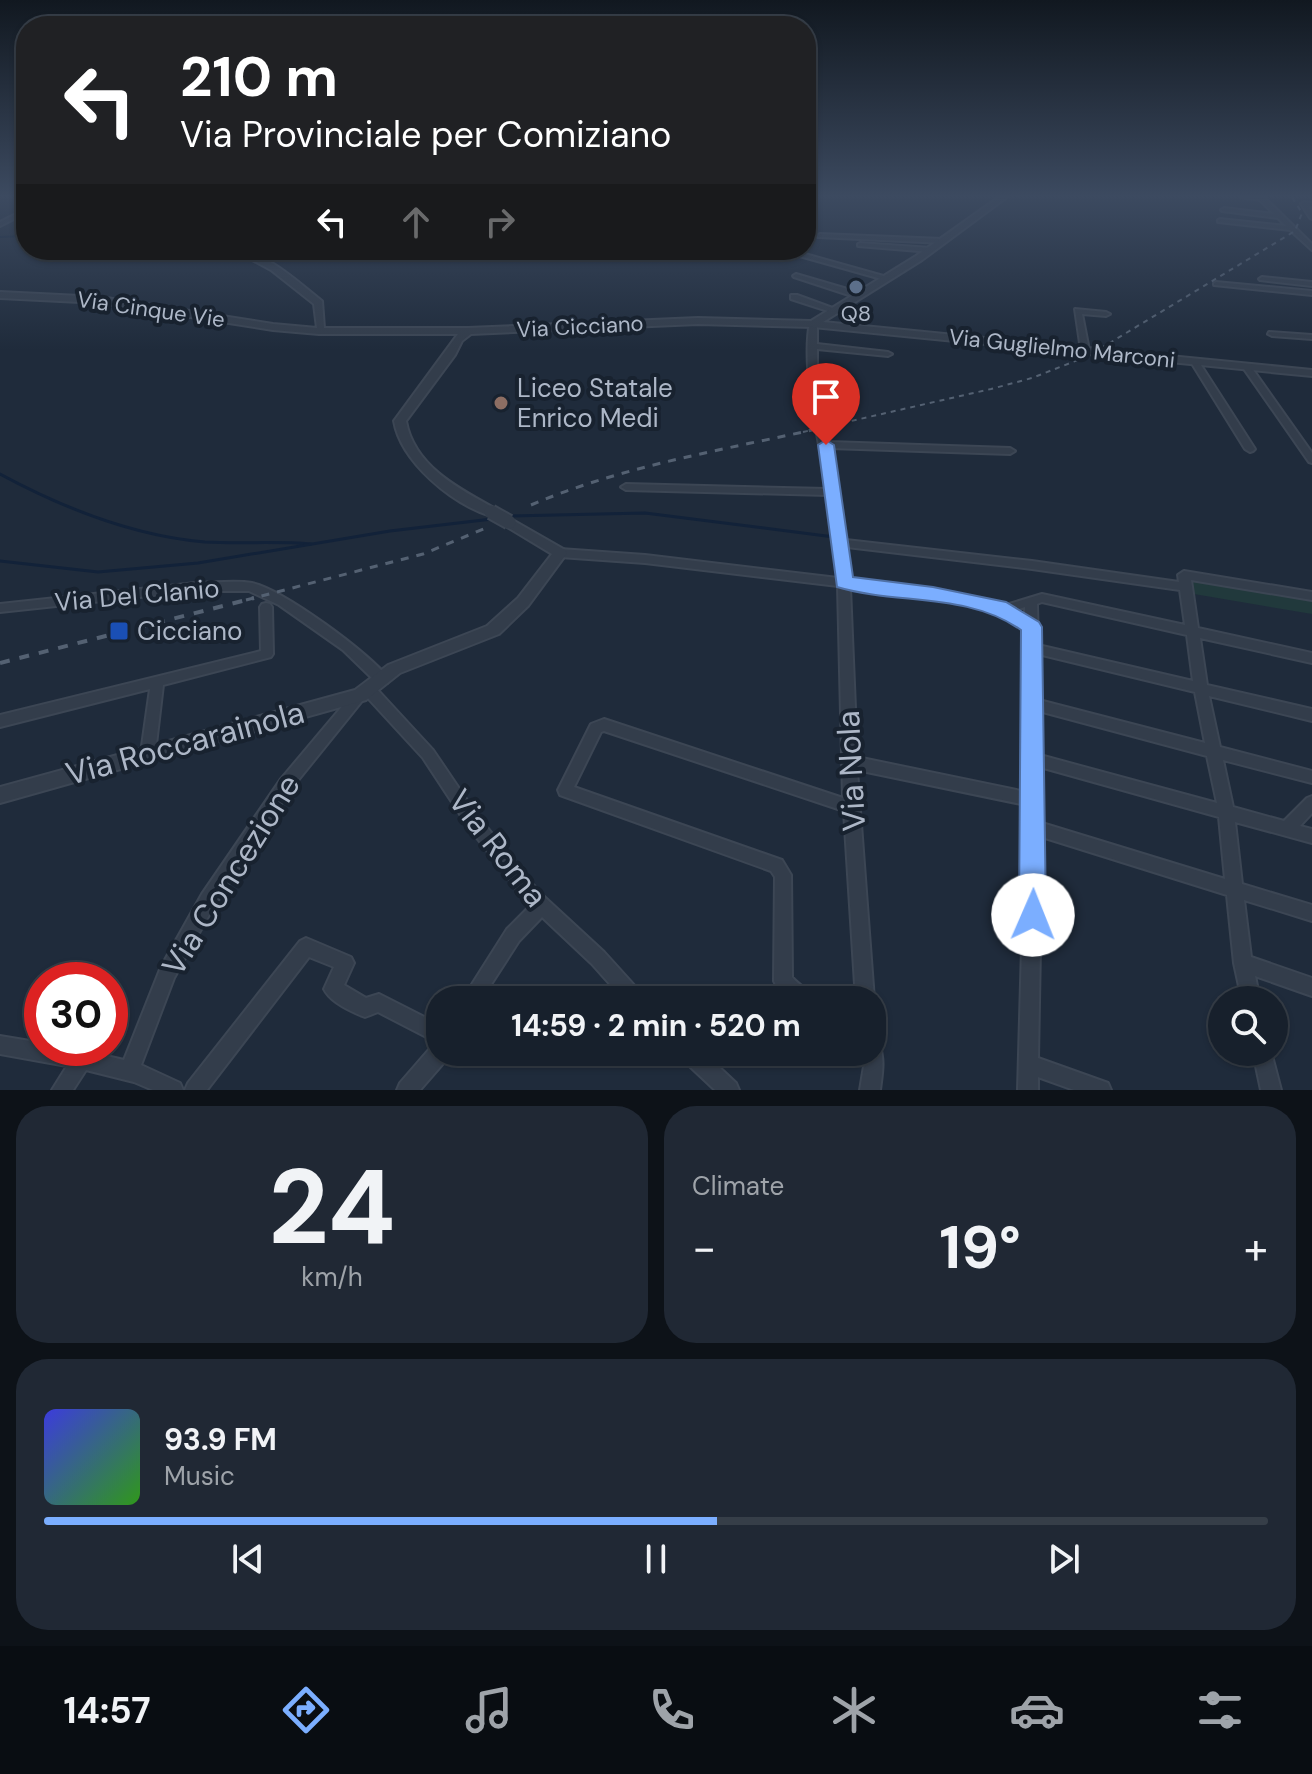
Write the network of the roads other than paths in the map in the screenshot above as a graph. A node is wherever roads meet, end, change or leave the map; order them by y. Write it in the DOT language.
graph roads {
  1 [pos="897,248"];
  2 [pos="934,248"];
  3 [pos="931,250"];
  4 [pos="816,259"];
  5 [pos="258,260"];
  6 [pos="1270,273"];
  7 [pos="796,276"];
  8 [pos="1312,277"];
  9 [pos="885,278"];
  10 [pos="1262,279"];
  11 [pos="1216,284"];
  12 [pos="1312,284"];
  13 [pos="1312,293"];
  14 [pos="0,295"];
  15 [pos="858,295"];
  16 [pos="794,297"];
  17 [pos="834,310"];
  18 [pos="1106,314"];
  19 [pos="813,324"];
  20 [pos="324,327"];
  21 [pos="1272,334"];
  22 [pos="1312,337"];
  23 [pos="454,341"];
  24 [pos="812,346"];
  25 [pos="1085,350"];
  26 [pos="888,354"];
  27 [pos="1195,362"];
  28 [pos="1246,366"];
  29 [pos="1312,373"];
  30 [pos="826,445"];
  31 [pos="1250,449"];
  32 [pos="1010,451"];
  33 [pos="1312,460"];
  34 [pos="626,487"];
  35 [pos="833,492"];
  36 [pos="840,539"];
  37 [pos="560,553"];
  38 [pos="844,582"];
  39 [pos="1185,587"];
  40 [pos="1312,596"];
  41 [pos="1031,600"];
  42 [pos="269,601"];
  43 [pos="0,608"];
  44 [pos="1006,609"];
  45 [pos="1032,627"];
  46 [pos="1192,630"];
  47 [pos="1032,648"];
  48 [pos="1312,658"];
  49 [pos="157,682"];
  50 [pos="370,688"];
  51 [pos="1201,689"];
  52 [pos="1033,704"];
  53 [pos="1312,715"];
  54 [pos="0,721"];
  55 [pos="1212,750"];
  56 [pos="148,753"];
  57 [pos="1033,759"];
  58 [pos="849,762"];
  59 [pos="1312,777"];
  60 [pos="0,795"];
  61 [pos="1034,800"];
  62 [pos="1312,803"];
  63 [pos="851,807"];
  64 [pos="1226,812"];
  65 [pos="1034,828"];
  66 [pos="1286,829"];
  67 [pos="1312,836"];
  68 [pos="1236,890"];
  69 [pos="541,906"];
  70 [pos="1312,913"];
  71 [pos="1243,963"];
  72 [pos="480,986"];
  73 [pos="623,986"];
  74 [pos="788,986"];
  75 [pos="864,986"];
  76 [pos="1248,986"];
  77 [pos="1312,987"];
  78 [pos="426,1028"];
  79 [pos="0,1045"];
  80 [pos="24,1050"];
  81 [pos="1029,1064"];
  82 [pos="78,1066"];
  83 [pos="108,1066"];
  84 [pos="428,1066"];
  85 [pos="704,1066"];
  86 [pos="874,1066"];
  87 [pos="1265,1066"];
  88 [pos="130,1070"];
  89 [pos="62,1090"];
  90 [pos="173,1090"];
  91 [pos="195,1090"];
  92 [pos="407,1090"];
  93 [pos="729,1090"];
  94 [pos="870,1090"];
  95 [pos="1028,1090"];
  96 [pos="1101,1090"];
  97 [pos="1271,1090"];
  1 -- 3 [label="street"];
  2 -- 3 [label="street"];
  3 -- 9 [label="street"];
  4 -- 9 [label="street"];
  5 -- 20 [label="street"];
  6 -- 8 [label="street"];
  7 -- 15 [label="street"];
  9 -- 15 [label="street"];
  10 -- 12 [label="street"];
  11 -- 13 [label="street"];
  14 -- 20 [label="street, Via Cinque Vie"];
  15 -- 17 [label="street"];
  16 -- 17 [label="street"];
  17 -- 19 [label="street"];
  18 -- 25 [label="street"];
  19 -- 23 [label="street, Via Cicciano"];
  19 -- 24 [label="street, Via Nola"];
  19 -- 25 [label="street, Via Guglielmo Marconi"];
  20 -- 23 [label="street"];
  21 -- 22 [label="street"];
  23 -- 37 [label="street, bridge"];
  24 -- 26 [label="street"];
  24 -- 30 [label="street, Via Nola"];
  25 -- 27 [label="street, Via Guglielmo Marconi"];
  27 -- 28 [label="street, Via Guglielmo Marconi"];
  27 -- 31 [label="street"];
  28 -- 29 [label="street, Via Guglielmo Marconi"];
  28 -- 33 [label="street"];
  30 -- 32 [label="street"];
  30 -- 35 [label="street, Via Nola"];
  34 -- 35 [label="street"];
  35 -- 36 [label="street, Via Nola"];
  36 -- 38 [label="street, Via Nola"];
  36 -- 39 [label="street"];
  37 -- 38 [label="street"];
  37 -- 50 [label="street, Via Roccarainola"];
  38 -- 44 [label="street"];
  38 -- 58 [label="street, Via Nola"];
  39 -- 40 [label="street"];
  39 -- 46 [label="street"];
  41 -- 44 [label="street"];
  41 -- 45 [label="street"];
  41 -- 46 [label="street"];
  42 -- 43 [label="street, Via Del Clanio"];
  42 -- 49 [label="street"];
  42 -- 50 [label="street, Via Roma"];
  44 -- 45 [label="street"];
  45 -- 47 [label="street"];
  46 -- 48 [label="street"];
  46 -- 51 [label="street"];
  47 -- 51 [label="street"];
  47 -- 52 [label="street"];
  49 -- 54 [label="street"];
  49 -- 56 [label="street"];
  50 -- 56 [label="street, Via Roccarainola"];
  50 -- 69 [label="street, Via Roma"];
  50 -- 88 [label="street, Via Concezione"];
  51 -- 53 [label="street"];
  51 -- 55 [label="street"];
  52 -- 55 [label="street"];
  52 -- 57 [label="street"];
  55 -- 59 [label="street"];
  55 -- 64 [label="street"];
  56 -- 60 [label="street, Via Roccarainola"];
  57 -- 61 [label="street"];
  57 -- 64 [label="street"];
  58 -- 61 [label="street"];
  58 -- 63 [label="street, Via Nola"];
  61 -- 65 [label="street"];
  62 -- 66 [label="street"];
  63 -- 74 [label="street"];
  63 -- 75 [label="street, Via Nola"];
  64 -- 66 [label="street"];
  64 -- 68 [label="street"];
  65 -- 68 [label="street"];
  65 -- 81 [label="street"];
  66 -- 67 [label="street"];
  68 -- 70 [label="street"];
  68 -- 71 [label="street"];
  69 -- 72 [label="street"];
  69 -- 73 [label="street, Via Roma"];
  71 -- 76 [label="street"];
  71 -- 77 [label="street"];
  78 -- 91 [label="street"];
  79 -- 80 [label="street"];
  81 -- 95 [label="street"];
  81 -- 96 [label="street"];
  82 -- 89 [label="street"];
  83 -- 88 [label="street"];
  84 -- 92 [label="street"];
  85 -- 93 [label="street"];
  86 -- 94 [label="street"];
  87 -- 97 [label="street"];
  88 -- 90 [label="street"];
}
